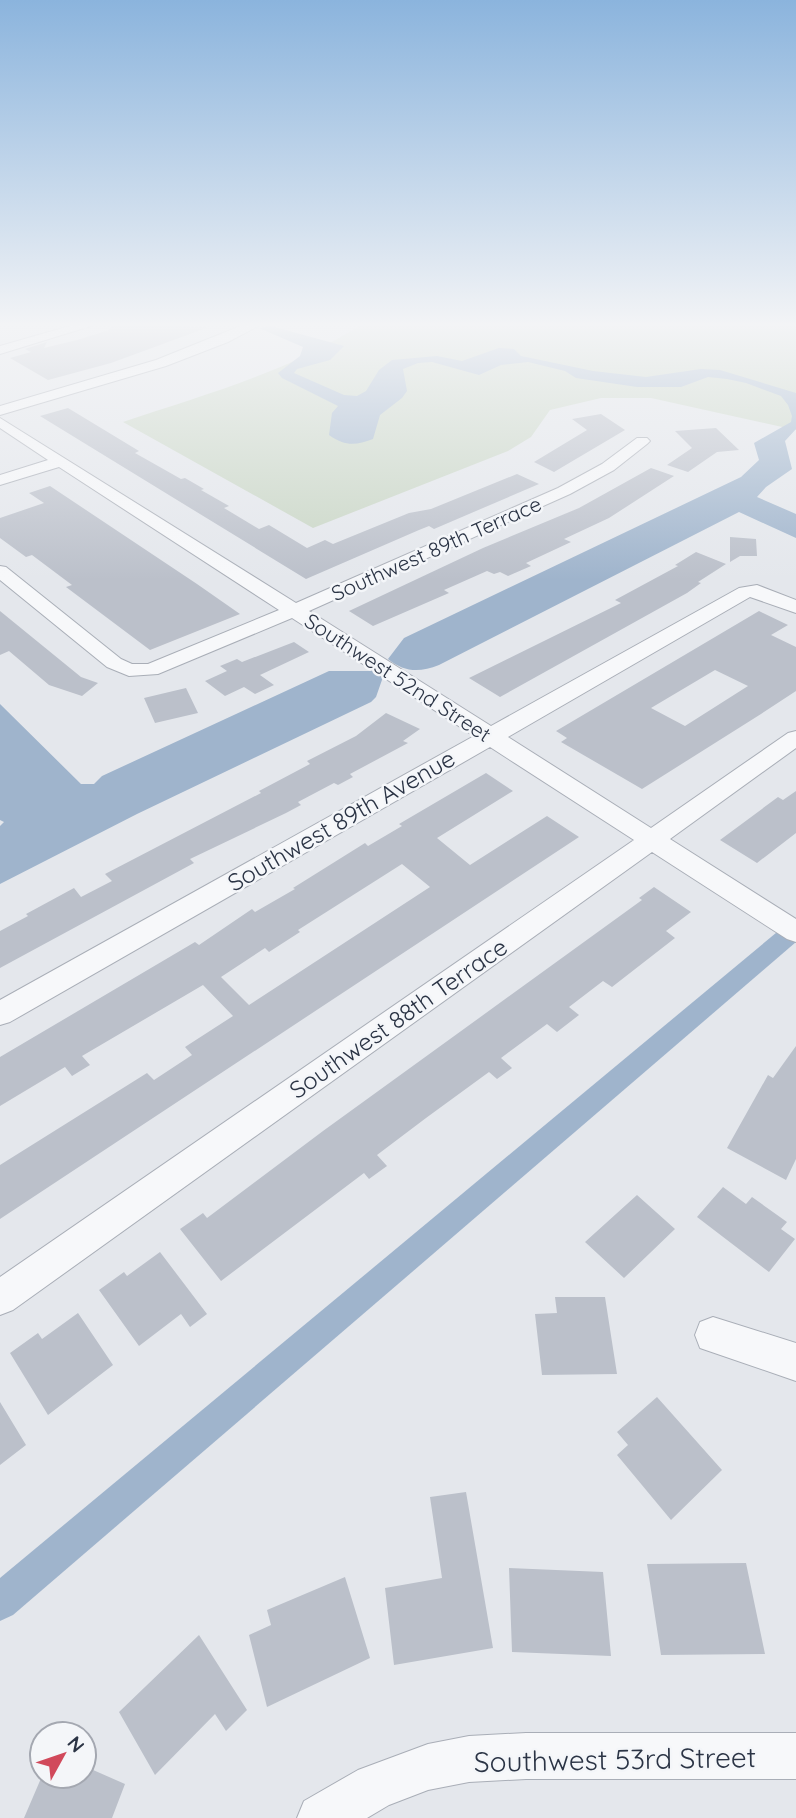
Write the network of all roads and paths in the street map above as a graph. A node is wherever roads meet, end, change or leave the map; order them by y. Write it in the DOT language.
graph roads {
  1 [pos="0,422"];
  2 [pos="642,440"];
  3 [pos="61,461"];
  4 [pos="0,480"];
  5 [pos="0,571"];
  6 [pos="796,607"];
  7 [pos="295,610"];
  8 [pos="374,662"];
  9 [pos="489,735"];
  10 [pos="796,737"];
  11 [pos="651,839"];
  12 [pos="796,932"];
  13 [pos="0,1014"];
  14 [pos="0,1298"];
  15 [pos="713,1335"];
  16 [pos="796,1362"];
  17 [pos="796,1756"];
  18 [pos="321,1818"];
  1 -- 3 [label="street, Southwest 52nd Street"];
  2 -- 7 [label="street, Southwest 89th Terrace"];
  3 -- 4 [label="street"];
  3 -- 7 [label="street, Southwest 52nd Street"];
  5 -- 7 [label="street, Southwest 89th Terrace"];
  6 -- 9 [label="street, Southwest 89th Avenue"];
  7 -- 8 [label="street, Southwest 52nd Street"];
  8 -- 9 [label="street, Southwest 52nd Street"];
  9 -- 11 [label="street, Southwest 52nd Street"];
  9 -- 13 [label="street, Southwest 89th Avenue"];
  10 -- 11 [label="street, Southwest 88th Terrace"];
  11 -- 12 [label="street, Southwest 52nd Street"];
  11 -- 14 [label="street, Southwest 88th Terrace"];
  15 -- 16 [label="street"];
  17 -- 18 [label="street, Southwest 53rd Street"];
}
